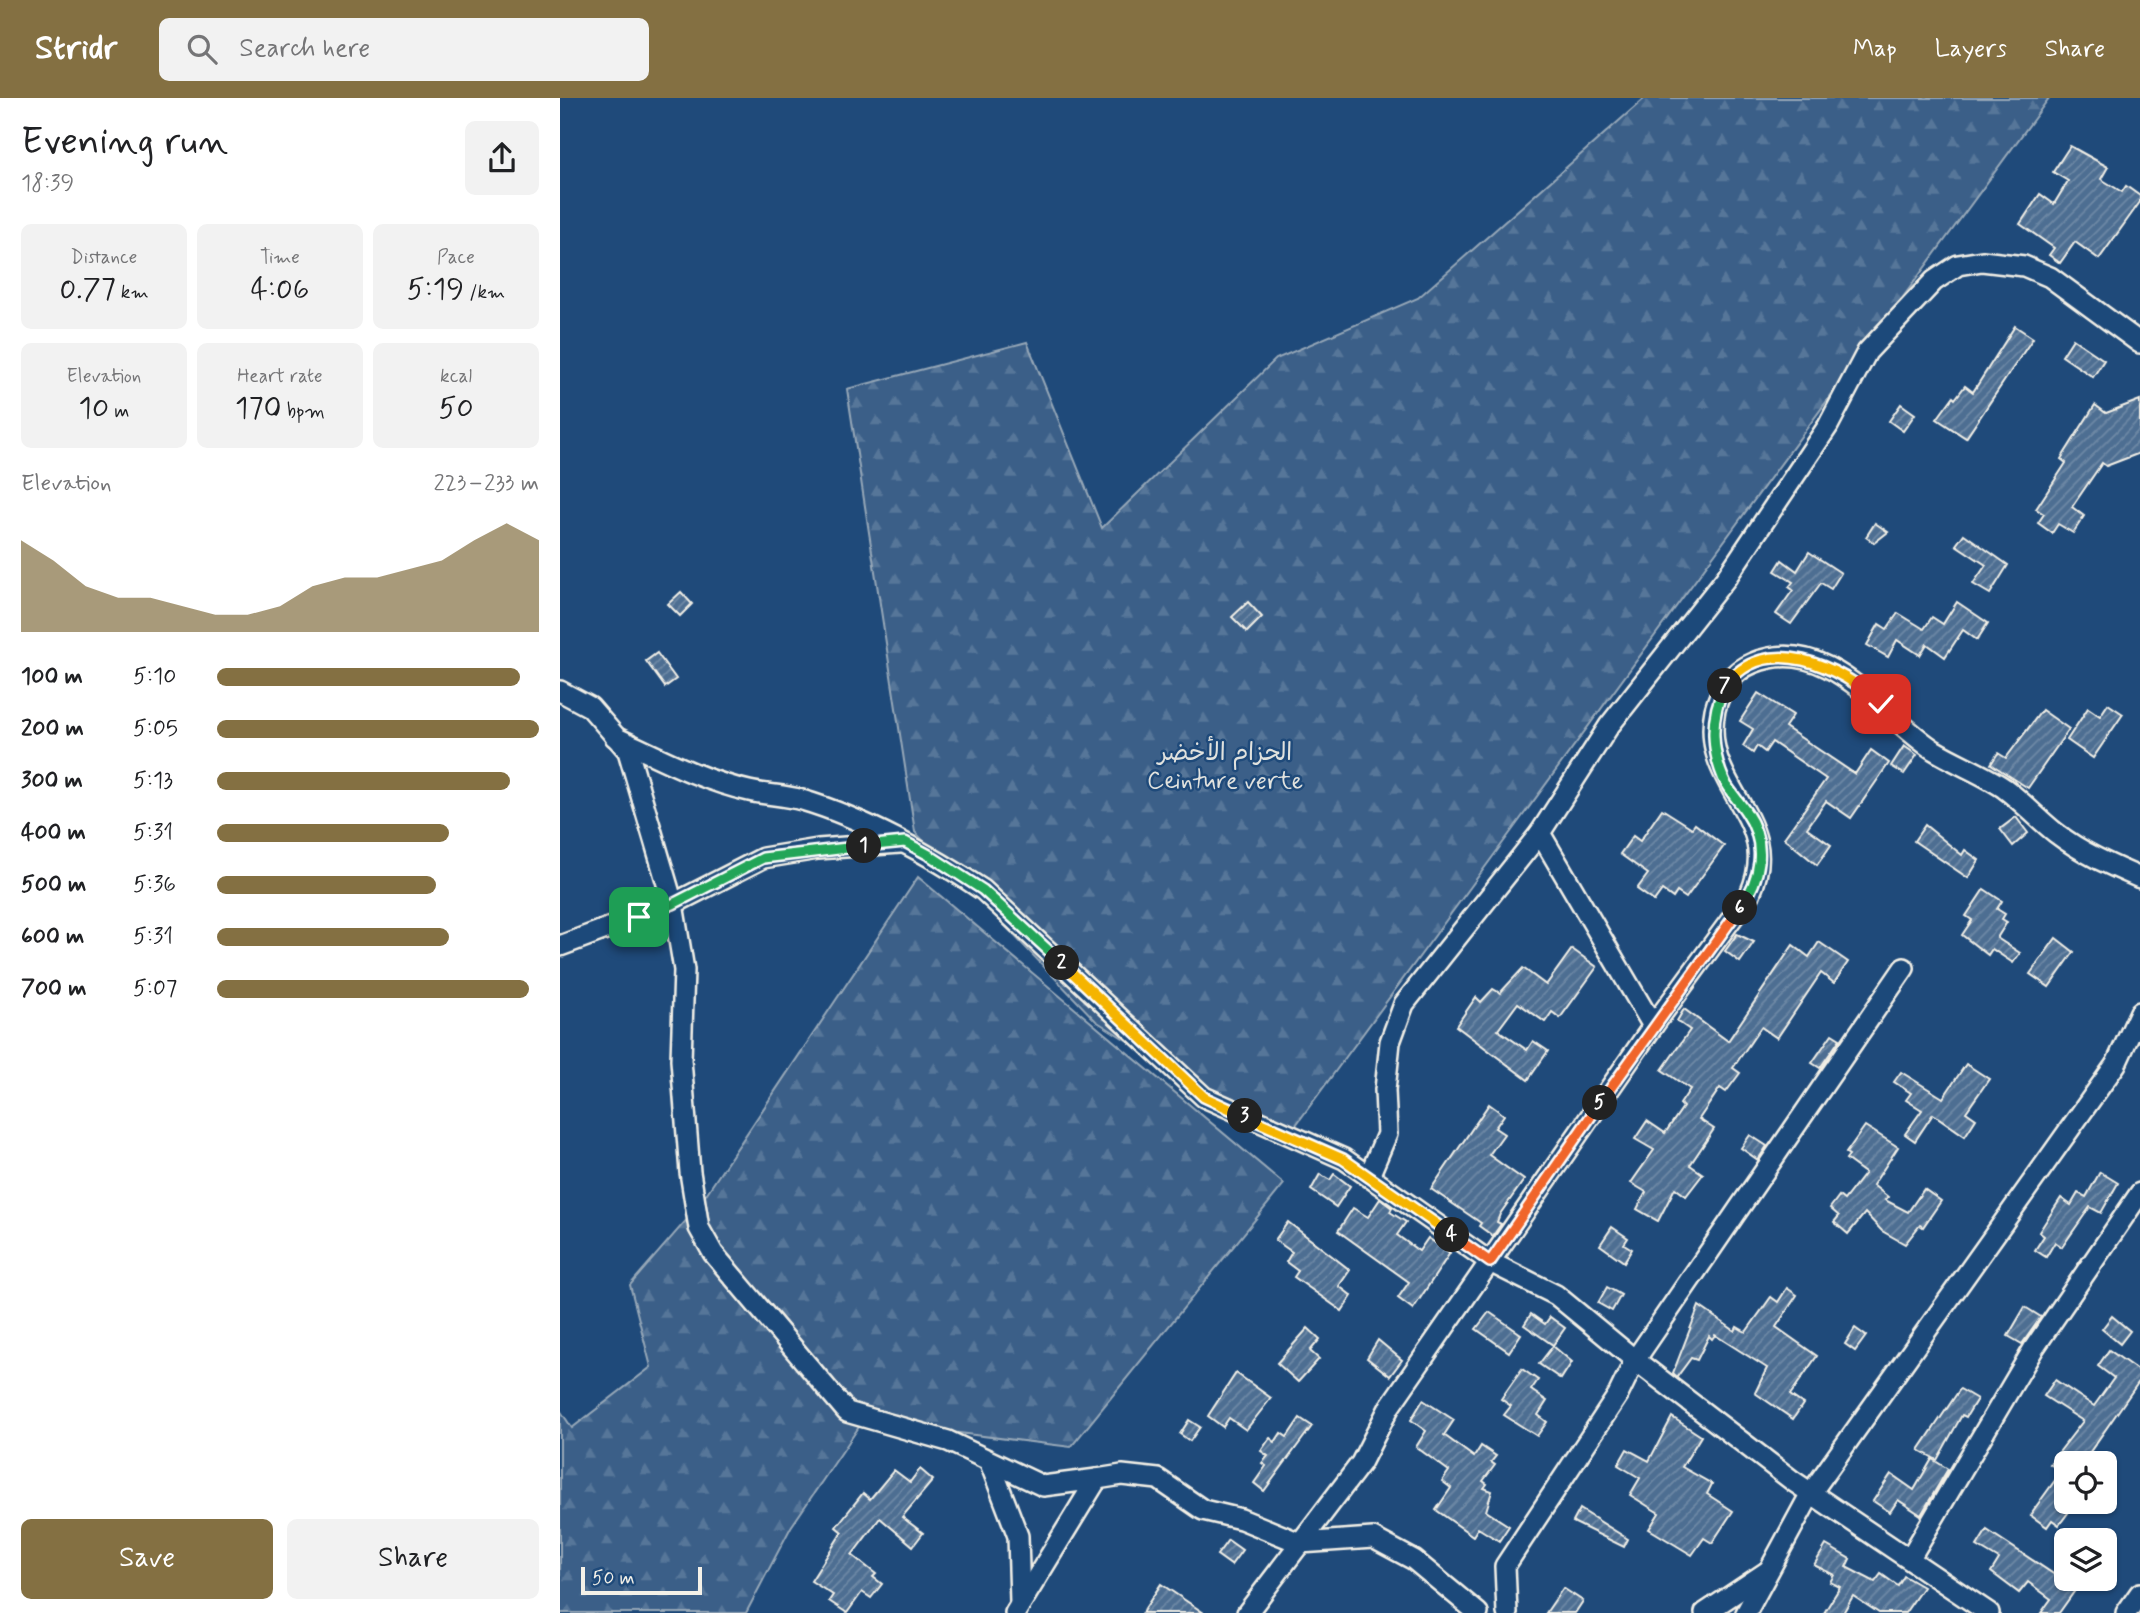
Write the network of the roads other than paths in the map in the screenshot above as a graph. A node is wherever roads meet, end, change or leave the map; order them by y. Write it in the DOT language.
graph roads {
  1 [pos="2140,343"];
  2 [pos="560,691"];
  3 [pos="615,737"];
  4 [pos="1540,833"];
  5 [pos="905,842"];
  6 [pos="2140,878"];
  7 [pos="673,904"];
  8 [pos="560,946"];
  9 [pos="1904,968"];
  10 [pos="2140,1012"];
  11 [pos="1653,1026"];
  12 [pos="1369,1176"];
  13 [pos="2140,1193"];
  14 [pos="1490,1262"];
  15 [pos="1634,1360"];
  16 [pos="990,1462"];
  17 [pos="1097,1479"];
  18 [pos="1811,1493"];
  19 [pos="1300,1543"];
  20 [pos="1910,1558"];
  21 [pos="1771,1569"];
  22 [pos="2140,1593"];
  23 [pos="1018,1608"];
  24 [pos="1247,1613"];
  25 [pos="1478,1613"];
  26 [pos="1507,1613"];
  27 [pos="1705,1613"];
  28 [pos="1746,1613"];
  29 [pos="1989,1613"];
  30 [pos="2126,1613"];
  1 -- 4 [label="street"];
  2 -- 3 [label="street"];
  3 -- 5 [label="street"];
  3 -- 7 [label="street"];
  4 -- 11 [label="street"];
  4 -- 12 [label="street"];
  5 -- 7 [label="street"];
  5 -- 12 [label="street"];
  6 -- 11 [label="street"];
  7 -- 8 [label="street"];
  7 -- 16 [label="street"];
  9 -- 15 [label="street"];
  10 -- 18 [label="street"];
  11 -- 14 [label="street"];
  12 -- 14 [label="street"];
  13 -- 20 [label="street"];
  14 -- 15 [label="street"];
  14 -- 19 [label="street"];
  15 -- 18 [label="street"];
  15 -- 26 [label="street"];
  16 -- 17 [label="street"];
  16 -- 23 [label="street"];
  17 -- 19 [label="street"];
  17 -- 23 [label="street"];
  18 -- 20 [label="street"];
  18 -- 21 [label="street"];
  19 -- 24 [label="street"];
  19 -- 25 [label="street"];
  20 -- 29 [label="street"];
  21 -- 27 [label="street"];
  21 -- 28 [label="street"];
  22 -- 30 [label="street"];
}
